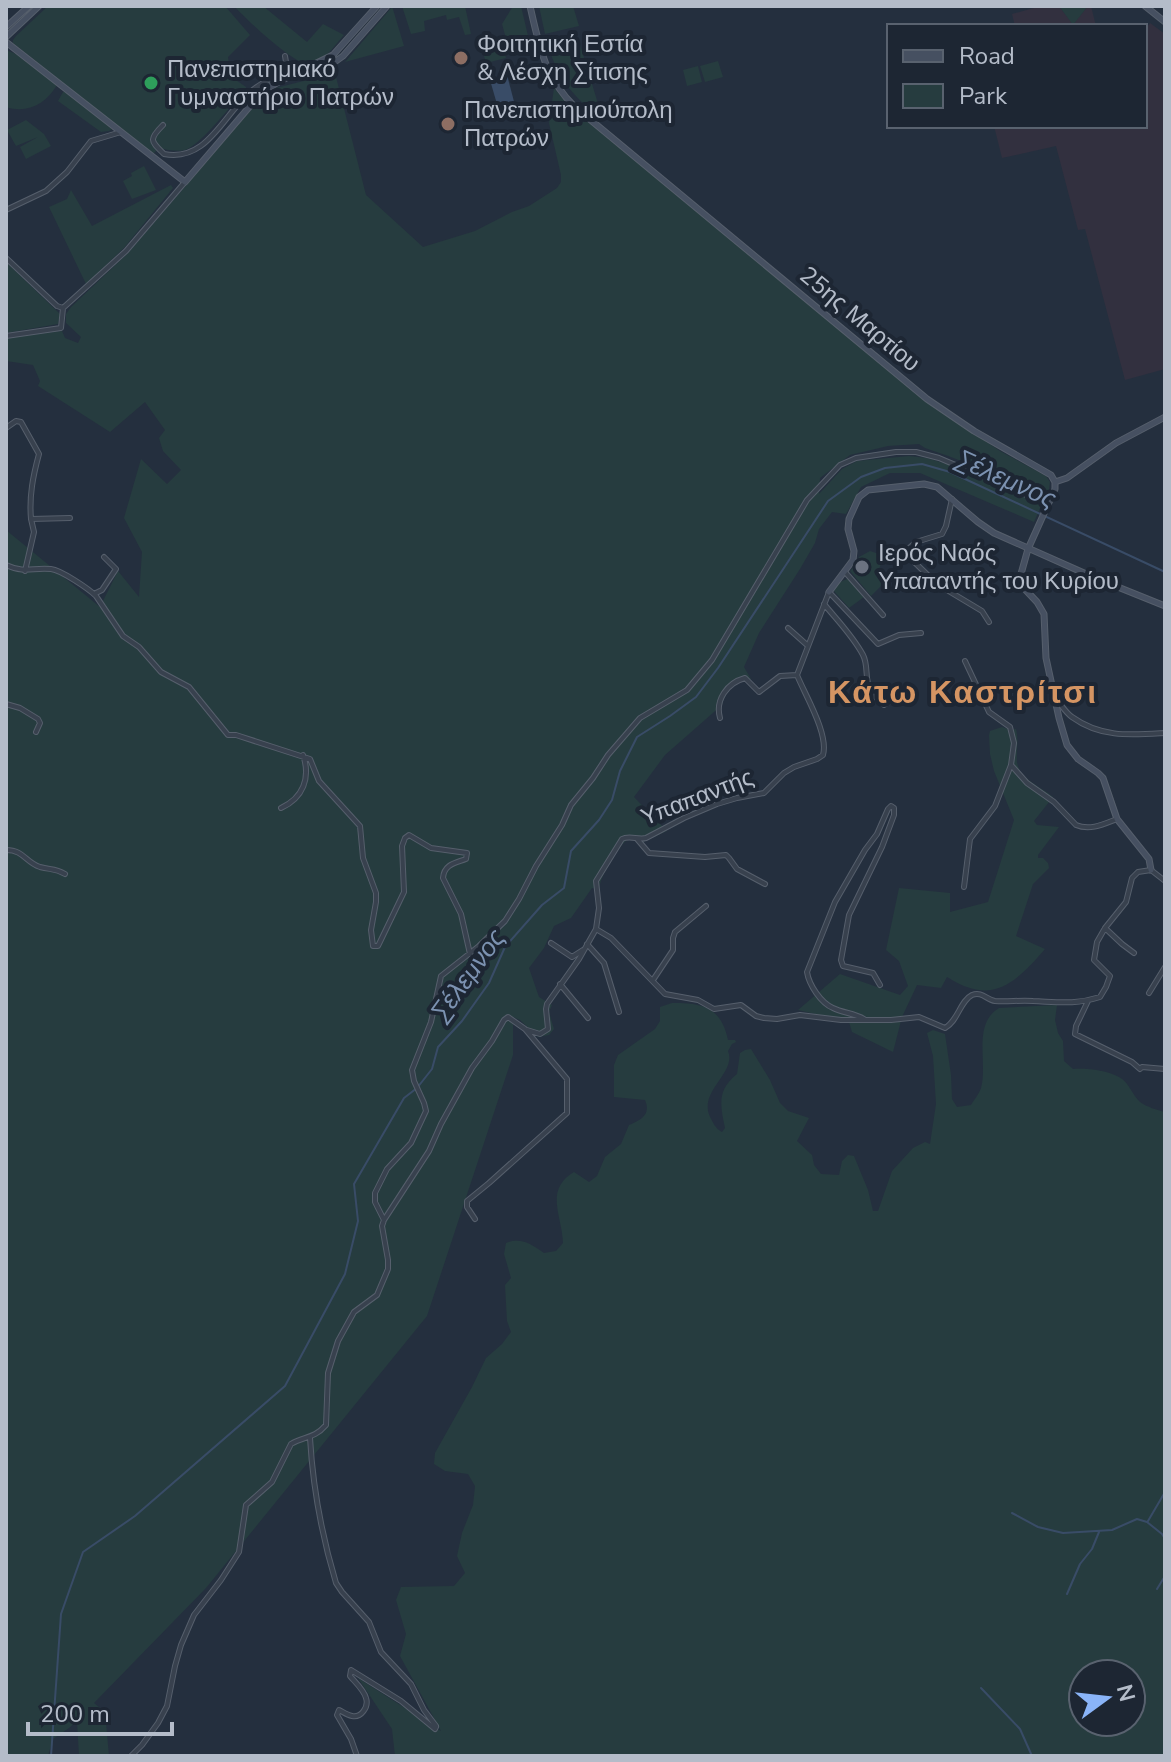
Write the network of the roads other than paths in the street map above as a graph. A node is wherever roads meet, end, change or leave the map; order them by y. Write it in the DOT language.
graph roads {
  1 [pos="29,6"];
  2 [pos="39,6"];
  3 [pos="377,6"];
  4 [pos="387,6"];
  5 [pos="530,6"];
  6 [pos="1145,6"];
  7 [pos="1165,22"];
  8 [pos="6,27"];
  9 [pos="6,40"];
  10 [pos="285,56"];
  11 [pos="299,72"];
  12 [pos="284,76"];
  13 [pos="163,125"];
  14 [pos="121,132"];
  15 [pos="185,182"];
  16 [pos="6,210"];
  17 [pos="6,258"];
  18 [pos="63,308"];
  19 [pos="6,336"];
  20 [pos="1165,417"];
  21 [pos="6,428"];
  22 [pos="1055,482"];
  23 [pos="952,499"];
  24 [pos="1047,505"];
  25 [pos="70,518"];
  26 [pos="31,519"];
  27 [pos="1028,549"];
  28 [pos="104,557"];
  29 [pos="6,565"];
  30 [pos="25,571"];
  31 [pos="845,572"];
  32 [pos="829,592"];
  33 [pos="94,594"];
  34 [pos="824,604"];
  35 [pos="1165,606"];
  36 [pos="883,615"];
  37 [pos="989,622"];
  38 [pos="788,628"];
  39 [pos="921,633"];
  40 [pos="808,646"];
  41 [pos="965,661"];
  42 [pos="797,675"];
  43 [pos="907,691"];
  44 [pos="1055,698"];
  45 [pos="6,704"];
  46 [pos="720,718"];
  47 [pos="36,732"];
  48 [pos="1165,733"];
  49 [pos="303,755"];
  50 [pos="1011,765"];
  51 [pos="281,808"];
  52 [pos="1117,819"];
  53 [pos="637,839"];
  54 [pos="6,850"];
  55 [pos="1151,870"];
  56 [pos="65,874"];
  57 [pos="1165,881"];
  58 [pos="765,884"];
  59 [pos="964,887"];
  60 [pos="706,906"];
  61 [pos="1105,928"];
  62 [pos="596,929"];
  63 [pos="551,943"];
  64 [pos="586,946"];
  65 [pos="1134,953"];
  66 [pos="470,954"];
  67 [pos="1165,967"];
  68 [pos="653,980"];
  69 [pos="560,984"];
  70 [pos="880,985"];
  71 [pos="1149,993"];
  72 [pos="1088,1001"];
  73 [pos="619,1012"];
  74 [pos="588,1018"];
  75 [pos="865,1020"];
  76 [pos="525,1029"];
  77 [pos="1165,1069"];
  78 [pos="475,1219"];
  79 [pos="384,1220"];
  80 [pos="310,1438"];
  81 [pos="131,1756"];
  82 [pos="357,1756"];
  1 -- 8 [label="street"];
  2 -- 9 [label="street"];
  3 -- 11 [label="street"];
  4 -- 11 [label="street"];
  5 -- 22 [label="street, 25ης Μαρτίου"];
  6 -- 7 [label="street"];
  9 -- 14 [label="street"];
  10 -- 12 [label="street"];
  11 -- 12 [label="street"];
  12 -- 13 [label="street"];
  12 -- 15 [label="street"];
  14 -- 15 [label="street"];
  14 -- 16 [label="street"];
  15 -- 18 [label="street"];
  17 -- 18 [label="street"];
  18 -- 19 [label="street"];
  20 -- 22 [label="street"];
  21 -- 26 [label="street"];
  22 -- 24 [label="street"];
  23 -- 27 [label="street"];
  23 -- 31 [label="street"];
  23 -- 37 [label="street"];
  24 -- 27 [label="street"];
  24 -- 66 [label="street"];
  25 -- 26 [label="street"];
  26 -- 30 [label="street"];
  27 -- 35 [label="street"];
  27 -- 44 [label="street"];
  28 -- 33 [label="street"];
  29 -- 30 [label="street"];
  30 -- 33 [label="street"];
  31 -- 32 [label="street"];
  31 -- 36 [label="street"];
  32 -- 34 [label="street"];
  32 -- 39 [label="street"];
  33 -- 49 [label="street"];
  34 -- 40 [label="street"];
  34 -- 43 [label="street"];
  38 -- 40 [label="street"];
  40 -- 42 [label="street"];
  41 -- 50 [label="street"];
  42 -- 46 [label="street"];
  42 -- 53 [label="street, Υπαπαντής"];
  44 -- 48 [label="street"];
  44 -- 52 [label="street"];
  45 -- 47 [label="street"];
  49 -- 51 [label="street"];
  49 -- 66 [label="street"];
  50 -- 52 [label="street"];
  50 -- 59 [label="street"];
  52 -- 55 [label="street"];
  53 -- 58 [label="street"];
  53 -- 62 [label="street, Υπαπαντής"];
  54 -- 56 [label="street"];
  55 -- 57 [label="street"];
  55 -- 61 [label="street"];
  60 -- 68 [label="street"];
  61 -- 65 [label="street"];
  61 -- 72 [label="street"];
  62 -- 64 [label="street"];
  62 -- 68 [label="street"];
  63 -- 64 [label="street"];
  64 -- 69 [label="street"];
  64 -- 73 [label="street"];
  66 -- 79 [label="street"];
  67 -- 71 [label="street"];
  68 -- 75 [label="street"];
  69 -- 74 [label="street"];
  69 -- 76 [label="street"];
  70 -- 75 [label="street"];
  72 -- 75 [label="street"];
  72 -- 77 [label="street"];
  76 -- 78 [label="street"];
  76 -- 79 [label="street"];
  79 -- 80 [label="street"];
  80 -- 81 [label="street"];
  80 -- 82 [label="street"];
}
